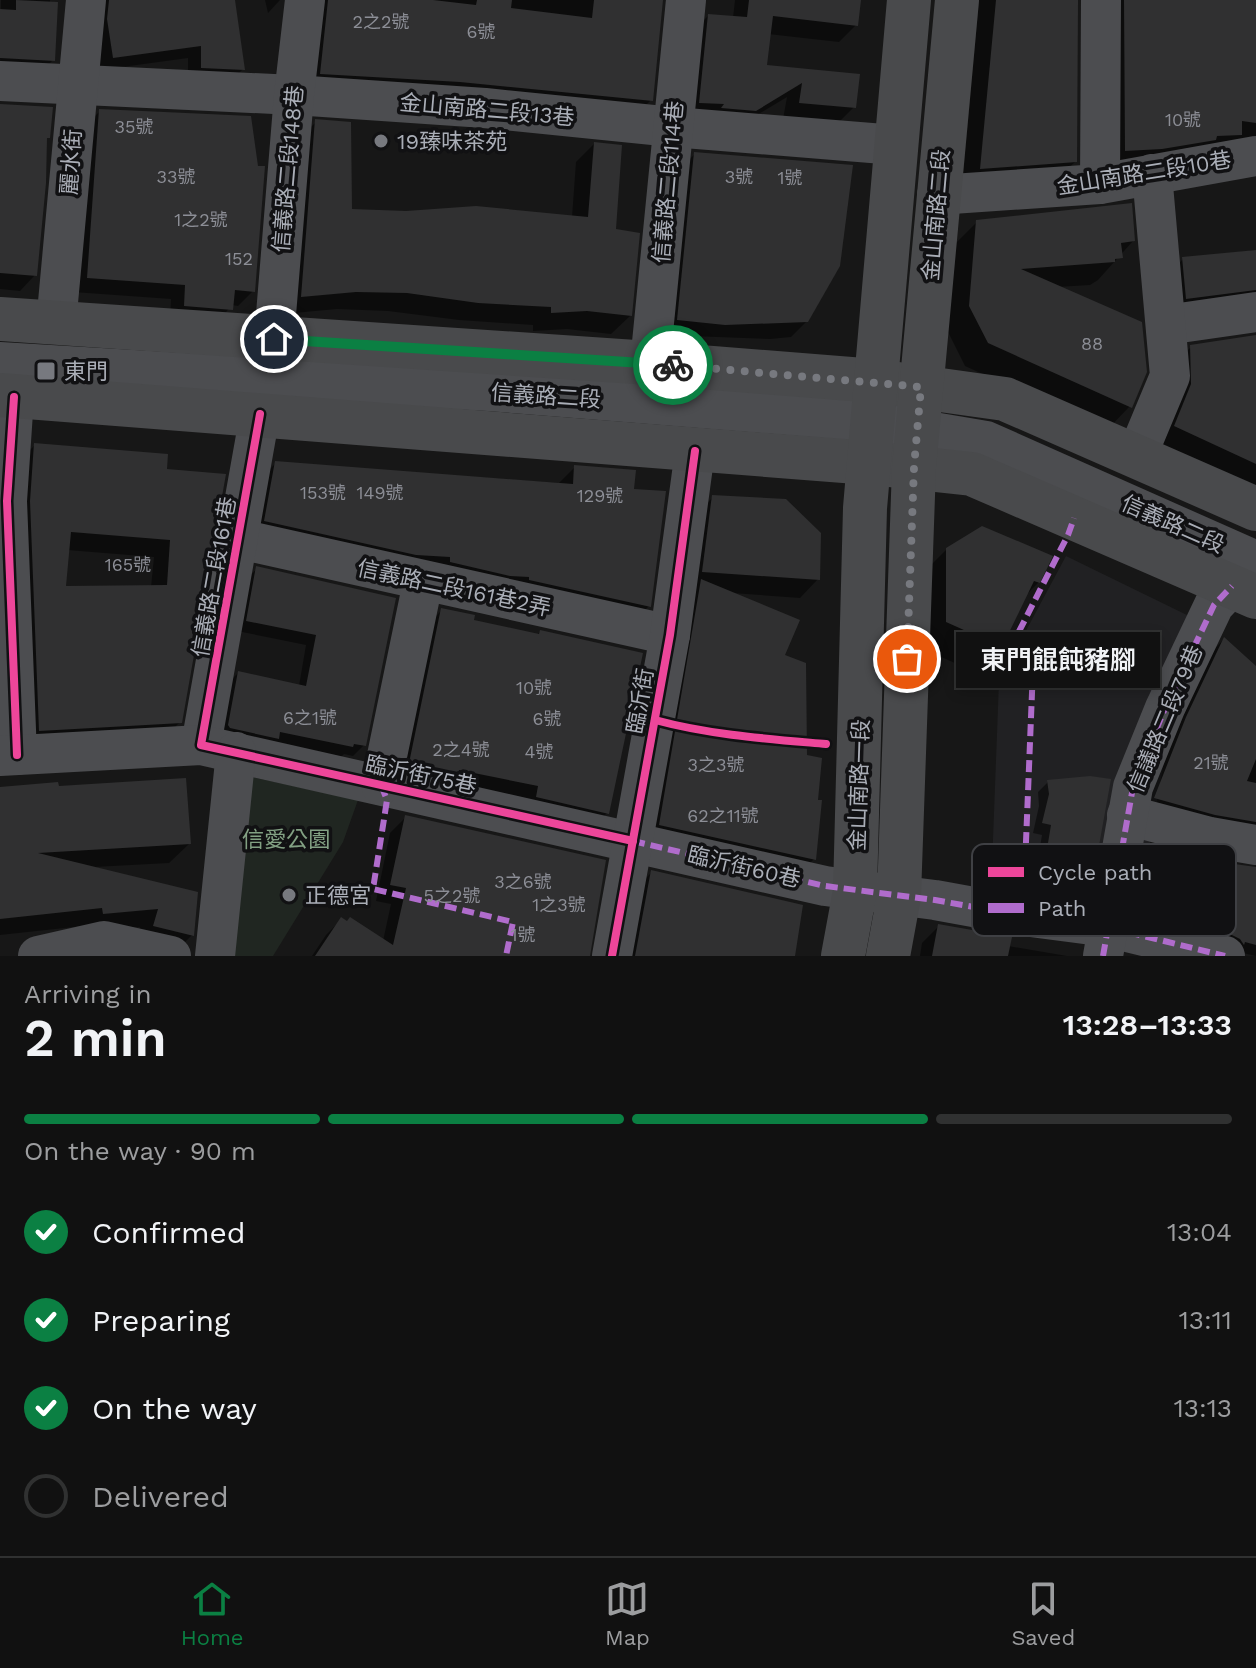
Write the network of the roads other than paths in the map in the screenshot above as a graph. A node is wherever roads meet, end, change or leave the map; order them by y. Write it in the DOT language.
graph roads {
  1 [pos="86,0"];
  2 [pos="305,0"];
  3 [pos="686,0"];
  4 [pos="909,0"];
  5 [pos="957,0"];
  6 [pos="1101,0"];
  7 [pos="0,81"];
  8 [pos="77,84"];
  9 [pos="294,95"];
  10 [pos="673,127"];
  11 [pos="896,145"];
  12 [pos="1256,156"];
  13 [pos="1152,174"];
  14 [pos="1100,184"];
  15 [pos="937,195"];
  16 [pos="1256,312"];
  17 [pos="0,319"];
  18 [pos="56,324"];
  19 [pos="1166,325"];
  20 [pos="274,339"];
  21 [pos="650,363"];
  22 [pos="5,385"];
  23 [pos="921,387"];
  24 [pos="260,414"];
  25 [pos="873,422"];
  26 [pos="916,448"];
  27 [pos="695,451"];
  28 [pos="1137,455"];
  29 [pos="1256,509"];
  30 [pos="239,539"];
  31 [pos="1248,581"];
  32 [pos="423,582"];
  33 [pos="670,635"];
  34 [pos="6,640"];
  35 [pos="219,749"];
  36 [pos="8,756"];
  37 [pos="381,785"];
  38 [pos="1127,815"];
  39 [pos="633,841"];
  40 [pos="1122,844"];
  41 [pos="1256,845"];
  42 [pos="855,891"];
  43 [pos="899,896"];
  44 [pos="972,912"];
  45 [pos="1078,936"];
  46 [pos="1105,942"];
  47 [pos="161,955"];
  48 [pos="38,956"];
  49 [pos="215,956"];
  50 [pos="612,956"];
  51 [pos="843,956"];
  52 [pos="888,956"];
  53 [pos="1225,956"];
  1 -- 8 [label="street, 麗水街"];
  2 -- 9 [label="street, 信義路二段148巷"];
  3 -- 10 [label="street, 信義路二段114巷"];
  4 -- 11 [label="main road, 金山南路二段"];
  5 -- 15 [label="main road, 金山南路二段"];
  6 -- 14 [label="street"];
  7 -- 8 [label="street, 金山南路二段13巷"];
  8 -- 9 [label="street, 金山南路二段13巷"];
  8 -- 18 [label="street, 麗水街"];
  9 -- 10 [label="street, 金山南路二段13巷"];
  9 -- 20 [label="street, 信義路二段148巷"];
  10 -- 11 [label="street, 金山南路二段13巷"];
  10 -- 21 [label="street, 信義路二段114巷"];
  11 -- 25 [label="main road, 金山南路二段"];
  12 -- 13 [label="street, 金山南路二段10巷"];
  13 -- 14 [label="street, 金山南路二段10巷"];
  13 -- 19 [label="street"];
  14 -- 15 [label="street, 金山南路二段10巷"];
  15 -- 23 [label="main road, 金山南路二段"];
  16 -- 19 [label="street"];
  17 -- 18 [label="main road, 信義路二段"];
  18 -- 20 [label="main road, 信義路二段"];
  19 -- 28 [label="street"];
  20 -- 21 [label="main road, 信義路二段"];
  21 -- 25 [label="main road, 信義路二段"];
  22 -- 24 [label="main road, 信義路二段"];
  22 -- 25 [label="street, 信義路二段"];
  22 -- 34 [label="street"];
  23 -- 25 [label="main road, 信義路二段"];
  23 -- 26 [label="main road, 金山南路二段"];
  23 -- 28 [label="main road, 信義路二段"];
  24 -- 27 [label="main road, 信義路二段"];
  24 -- 30 [label="street, 信義路二段161巷"];
  25 -- 26 [label="main road, 信義路二段"];
  25 -- 27 [label="main road, 信義路二段"];
  25 -- 42 [label="main road, 金山南路一段"];
  26 -- 31 [label="main road, 信義路二段"];
  26 -- 43 [label="main road, 金山南路一段"];
  27 -- 33 [label="street, 臨沂街"];
  28 -- 29 [label="main road, 信義路二段"];
  30 -- 32 [label="street, 信義路二段161巷2弄"];
  30 -- 35 [label="street, 信義路二段161巷"];
  31 -- 38 [label="street, 信議路二段79巷"];
  32 -- 33 [label="street, 信義路二段161巷2弄"];
  32 -- 37 [label="street"];
  33 -- 39 [label="street, 臨沂街"];
  34 -- 36 [label="street"];
  35 -- 36 [label="street, 臨沂街75巷"];
  35 -- 37 [label="street, 臨沂街75巷"];
  35 -- 49 [label="street, 信義路二段161巷"];
  37 -- 39 [label="street, 臨沂街75巷"];
  38 -- 40 [label="street, 信議路二段79巷"];
  38 -- 41 [label="street"];
  39 -- 42 [label="street, 臨沂街60巷"];
  39 -- 50 [label="street, 臨沂街"];
  42 -- 43 [label="street, 臨沂街60巷"];
  42 -- 51 [label="main road, 金山南路一段"];
  43 -- 44 [label="street, 臨沂街60巷"];
  43 -- 52 [label="main road, 金山南路一段"];
  45 -- 46 [label="street, 臨沂街60巷"];
  46 -- 53 [label="street, 臨沂街60巷"];
  47 -- 48 [label="street"];
}
